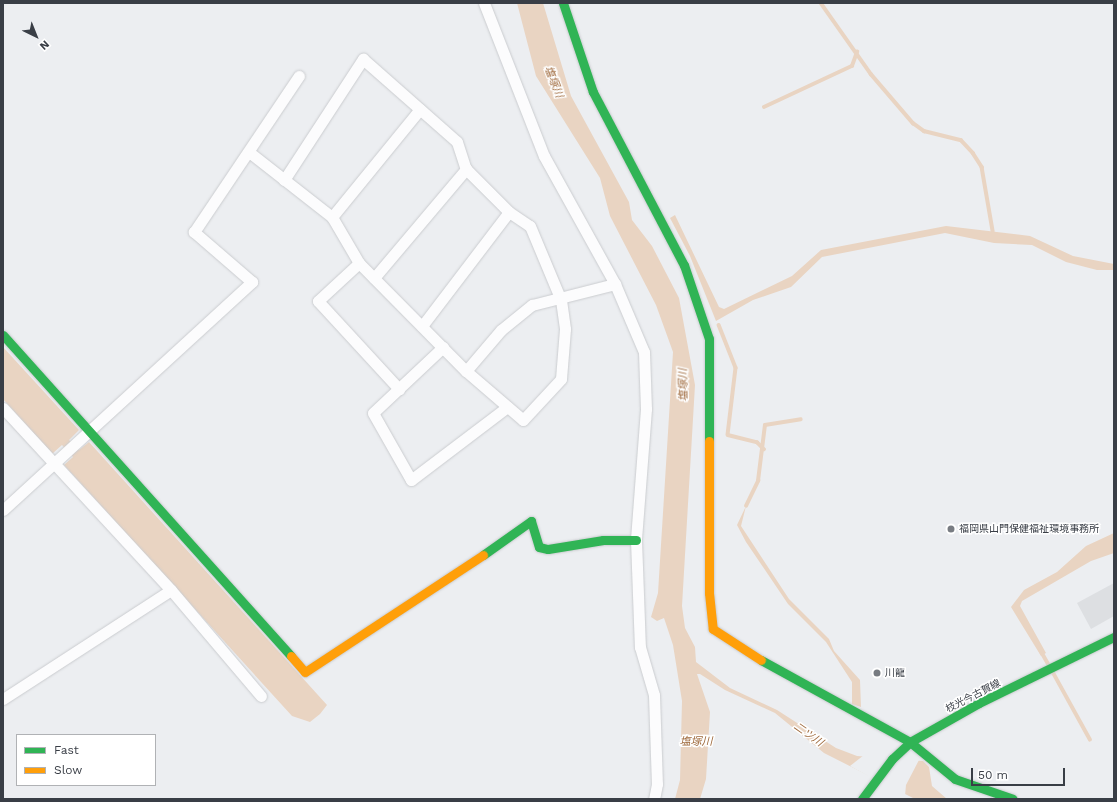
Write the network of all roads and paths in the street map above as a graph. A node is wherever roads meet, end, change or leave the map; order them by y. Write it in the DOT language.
graph roads {
  1 [pos="484,3"];
  2 [pos="563,3"];
  3 [pos="299,76"];
  4 [pos="420,109"];
  5 [pos="249,152"];
  6 [pos="466,169"];
  7 [pos="284,180"];
  8 [pos="509,212"];
  9 [pos="332,217"];
  10 [pos="359,263"];
  11 [pos="374,278"];
  12 [pos="616,284"];
  13 [pos="561,300"];
  14 [pos="422,326"];
  15 [pos="3,335"];
  16 [pos="443,347"];
  17 [pos="466,370"];
  18 [pos="399,389"];
  19 [pos="507,407"];
  20 [pos="3,408"];
  21 [pos="88,432"];
  22 [pos="54,465"];
  23 [pos="3,510"];
  24 [pos="636,540"];
  25 [pos="171,590"];
  26 [pos="1114,637"];
  27 [pos="261,696"];
  28 [pos="3,699"];
  29 [pos="910,742"];
  30 [pos="654,799"];
  31 [pos="862,799"];
  32 [pos="1013,799"];
  1 -- 12 [label="street"];
  2 -- 29 [label="street"];
  3 -- 5 [label="street"];
  4 -- 6 [label="street"];
  4 -- 7 [label="street"];
  4 -- 9 [label="street"];
  5 -- 7 [label="street"];
  5 -- 21 [label="street"];
  6 -- 8 [label="street"];
  6 -- 11 [label="street"];
  7 -- 9 [label="street"];
  8 -- 13 [label="street"];
  8 -- 14 [label="street"];
  9 -- 10 [label="street"];
  10 -- 11 [label="street"];
  10 -- 18 [label="street"];
  11 -- 14 [label="street"];
  12 -- 13 [label="street"];
  12 -- 24 [label="street"];
  13 -- 17 [label="street"];
  13 -- 19 [label="street"];
  14 -- 16 [label="street"];
  15 -- 21 [label="street"];
  16 -- 17 [label="street"];
  16 -- 18 [label="street"];
  17 -- 19 [label="street"];
  18 -- 19 [label="street"];
  20 -- 22 [label="street"];
  21 -- 22 [label="street"];
  21 -- 24 [label="street"];
  22 -- 23 [label="street"];
  22 -- 25 [label="street"];
  24 -- 30 [label="street"];
  25 -- 27 [label="street"];
  25 -- 28 [label="street"];
  26 -- 29 [label="street, 枝光今古賀線"];
  29 -- 31 [label="street, 枝光今古賀線"];
  29 -- 32 [label="street"];
}
